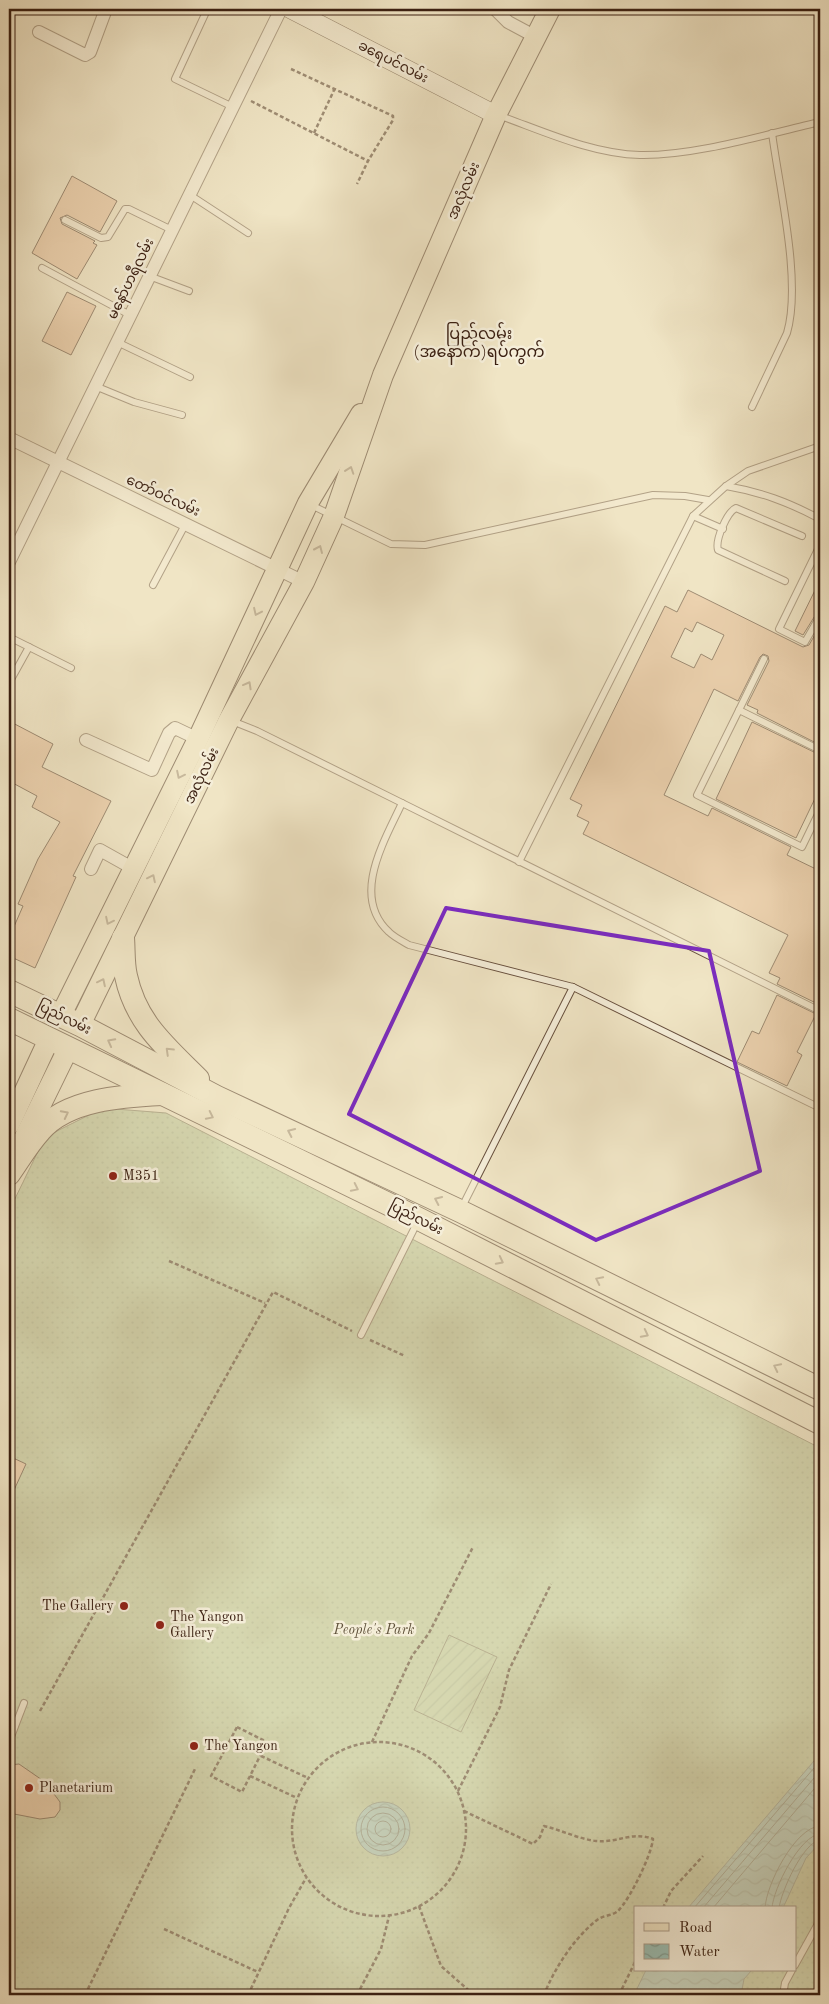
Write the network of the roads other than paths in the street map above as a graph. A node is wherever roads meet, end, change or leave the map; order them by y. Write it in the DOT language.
graph roads {
  1 [pos="106,9"];
  2 [pos="281,9"];
  3 [pos="290,9"];
  4 [pos="494,9"];
  5 [pos="550,9"];
  6 [pos="206,12"];
  7 [pos="40,32"];
  8 [pos="536,37"];
  9 [pos="233,107"];
  10 [pos="496,115"];
  11 [pos="820,122"];
  12 [pos="772,133"];
  13 [pos="190,196"];
  14 [pos="65,220"];
  15 [pos="172,230"];
  16 [pos="248,233"];
  17 [pos="42,268"];
  18 [pos="149,276"];
  19 [pos="189,292"];
  20 [pos="130,315"];
  21 [pos="117,342"];
  22 [pos="383,375"];
  23 [pos="190,377"];
  24 [pos="95,386"];
  25 [pos="752,407"];
  26 [pos="182,415"];
  27 [pos="9,438"];
  28 [pos="820,446"];
  29 [pos="58,463"];
  30 [pos="726,486"];
  31 [pos="708,500"];
  32 [pos="308,503"];
  33 [pos="334,516"];
  34 [pos="693,516"];
  35 [pos="820,519"];
  36 [pos="186,523"];
  37 [pos="723,529"];
  38 [pos="802,536"];
  39 [pos="820,545"];
  40 [pos="9,562"];
  41 [pos="278,568"];
  42 [pos="786,581"];
  43 [pos="304,582"];
  44 [pos="153,585"];
  45 [pos="820,616"];
  46 [pos="9,636"];
  47 [pos="29,647"];
  48 [pos="764,658"];
  49 [pos="72,668"];
  50 [pos="9,683"];
  51 [pos="739,710"];
  52 [pos="220,715"];
  53 [pos="198,739"];
  54 [pos="86,740"];
  55 [pos="820,750"];
  56 [pos="402,802"];
  57 [pos="820,810"];
  58 [pos="519,862"];
  59 [pos="91,869"];
  60 [pos="134,869"];
  61 [pos="123,938"];
  62 [pos="573,987"];
  63 [pos="9,992"];
  64 [pos="820,1011"];
  65 [pos="9,1019"];
  66 [pos="70,1021"];
  67 [pos="59,1044"];
  68 [pos="166,1094"];
  69 [pos="217,1097"];
  70 [pos="820,1108"];
  71 [pos="9,1125"];
  72 [pos="9,1173"];
  73 [pos="460,1211"];
  74 [pos="418,1220"];
  75 [pos="361,1335"];
  76 [pos="820,1389"];
  77 [pos="817,1418"];
  78 [pos="24,1703"];
  79 [pos="9,1742"];
  80 [pos="820,1920"];
  81 [pos="796,1963"];
  82 [pos="791,1972"];
  83 [pos="783,1995"];
  1 -- 7 [label="street"];
  2 -- 9 [label="street, မနော်ဟရီလမ်း"];
  3 -- 10 [label="street, ခရေပင်လမ်း"];
  4 -- 8 [label="street"];
  5 -- 8 [label="main road, အလုံလမ်း"];
  6 -- 9 [label="lane"];
  8 -- 10 [label="main road, အလုံလမ်း"];
  9 -- 13 [label="street, မနော်ဟရီလမ်း"];
  10 -- 12 [label="lane"];
  10 -- 22 [label="main road, အလုံလမ်း"];
  11 -- 12 [label="lane"];
  12 -- 25 [label="lane"];
  13 -- 15 [label="street, မနော်ဟရီလမ်း"];
  13 -- 16 [label="lane"];
  14 -- 15 [label="lane"];
  15 -- 18 [label="street, မနော်ဟရီလမ်း"];
  17 -- 20 [label="lane"];
  18 -- 19 [label="lane"];
  18 -- 20 [label="street, မနော်ဟရီလမ်း"];
  20 -- 21 [label="street, မနော်ဟရီလမ်း"];
  21 -- 23 [label="lane"];
  21 -- 24 [label="street, မနော်ဟရီလမ်း"];
  22 -- 32 [label="main road, အလုံလမ်း"];
  33 -- 22 [label="main road, အလုံလမ်း, one-way"];
  24 -- 26 [label="lane"];
  24 -- 29 [label="street, မနော်ဟရီလမ်း"];
  27 -- 29 [label="street, တော်ဝင်လမ်း"];
  28 -- 30 [label="lane"];
  29 -- 36 [label="street, တော်ဝင်လမ်း"];
  29 -- 40 [label="street, မနော်ဟရီလမ်း"];
  30 -- 31 [label="lane"];
  30 -- 35 [label="lane"];
  31 -- 33 [label="lane"];
  31 -- 34 [label="lane"];
  32 -- 33 [label="lane"];
  32 -- 41 [label="main road, အလုံလမ်း"];
  43 -- 33 [label="main road, အလုံလမ်း, one-way"];
  34 -- 37 [label="lane"];
  34 -- 58 [label="lane"];
  36 -- 41 [label="street, တော်ဝင်လမ်း"];
  36 -- 44 [label="lane"];
  37 -- 38 [label="lane"];
  37 -- 42 [label="lane"];
  39 -- 45 [label="lane"];
  41 -- 43 [label="street, တော်ဝင်လမ်း"];
  41 -- 52 [label="main road, အလုံလမ်း, one-way"];
  52 -- 43 [label="main road, အလုံလမ်း, one-way"];
  46 -- 47 [label="lane"];
  47 -- 49 [label="lane"];
  47 -- 50 [label="lane"];
  48 -- 51 [label="lane"];
  51 -- 55 [label="lane"];
  51 -- 57 [label="lane"];
  52 -- 53 [label="main road, အလုံလမ်း"];
  52 -- 56 [label="lane"];
  61 -- 52 [label="main road, အလုံလမ်း, one-way"];
  53 -- 54 [label="street"];
  53 -- 60 [label="main road, အလုံလမ်း, one-way"];
  56 -- 58 [label="lane"];
  56 -- 62 [label="lane"];
  58 -- 64 [label="lane"];
  59 -- 60 [label="street"];
  60 -- 66 [label="main road, အလုံလမ်း, one-way"];
  66 -- 61 [label="main road, အလုံလမ်း, one-way"];
  69 -- 61 [label="highway, one-way"];
  62 -- 70 [label="lane"];
  62 -- 73 [label="lane"];
  63 -- 66 [label="highway, ပြည်လမ်း"];
  65 -- 67 [label="highway, ပြည်လမ်း"];
  66 -- 67 [label="highway, အလုံလမ်း"];
  69 -- 66 [label="highway, ပြည်လမ်း, one-way"];
  67 -- 68 [label="highway, ပြည်လမ်း"];
  67 -- 71 [label="main road, အလုံလမ်း"];
  67 -- 72 [label="main road, အလုံလမ်း"];
  72 -- 68 [label="highway, one-way"];
  68 -- 74 [label="highway, ပြည်လမ်း, one-way"];
  73 -- 69 [label="highway, ပြည်လမ်း, one-way"];
  76 -- 73 [label="highway, ပြည်လမ်း, one-way"];
  74 -- 75 [label="lane"];
  74 -- 77 [label="highway, ပြည်လမ်း, one-way"];
  78 -- 79 [label="lane"];
  80 -- 81 [label="lane"];
  82 -- 83 [label="lane"];
}
